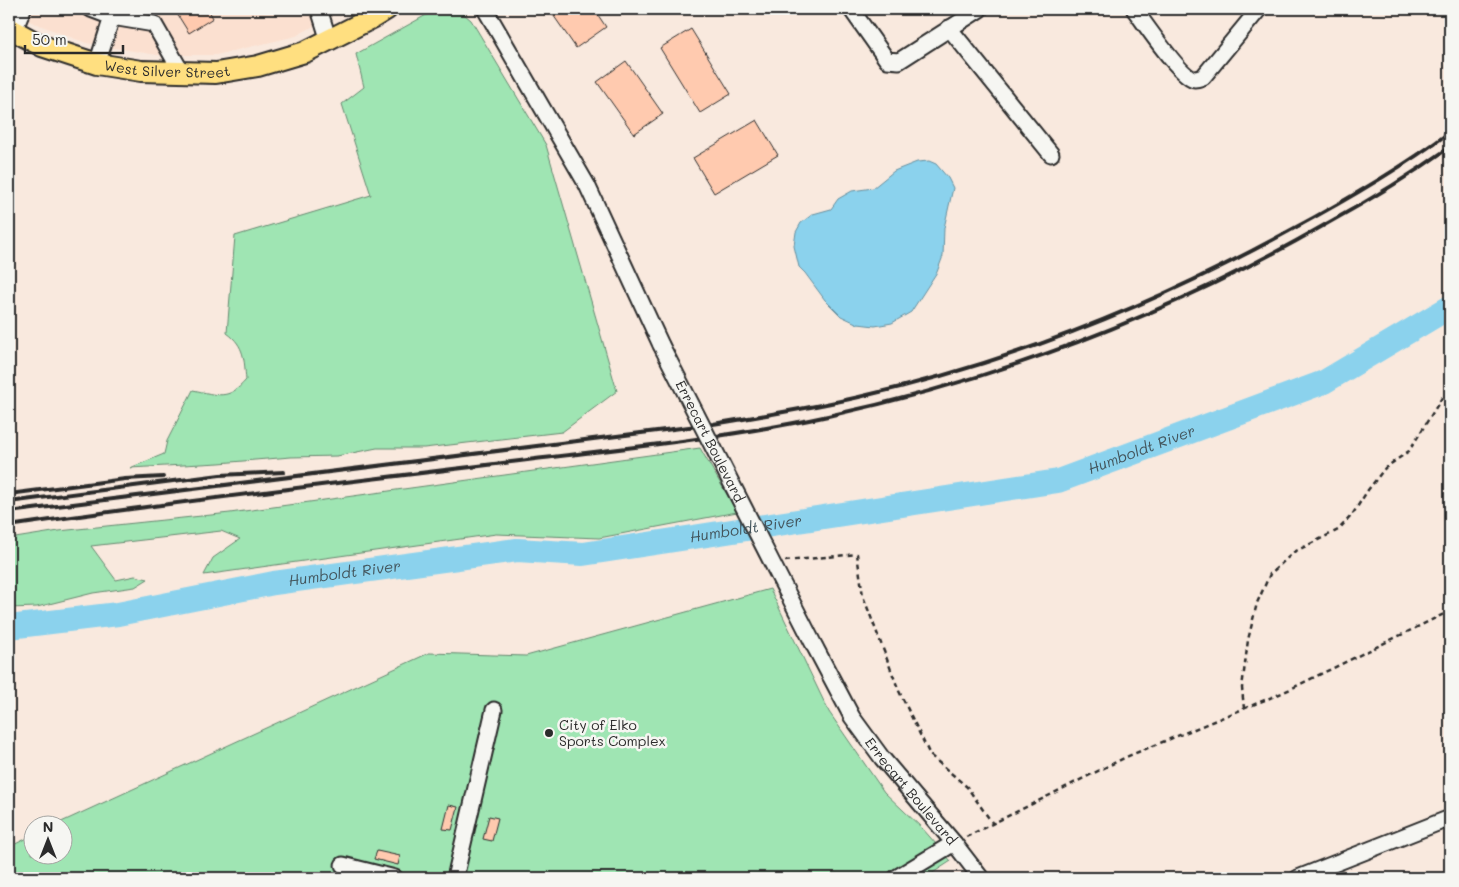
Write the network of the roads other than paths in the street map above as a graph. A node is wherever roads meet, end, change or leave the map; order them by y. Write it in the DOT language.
graph roads {
  1 [pos="23,9"];
  2 [pos="92,9"];
  3 [pos="319,9"];
  4 [pos="388,9"];
  5 [pos="485,9"];
  6 [pos="851,9"];
  7 [pos="980,9"];
  8 [pos="1134,9"];
  9 [pos="1259,9"];
  10 [pos="112,17"];
  11 [pos="950,28"];
  12 [pos="12,30"];
  13 [pos="329,41"];
  14 [pos="97,64"];
  15 [pos="182,73"];
  16 [pos="1051,154"];
  17 [pos="494,710"];
  18 [pos="1450,818"];
  19 [pos="954,843"];
  20 [pos="343,865"];
  21 [pos="395,878"];
  22 [pos="455,878"];
  23 [pos="896,878"];
  24 [pos="981,878"];
  25 [pos="1298,878"];
  1 -- 12 [label="street"];
  2 -- 10 [label="street"];
  3 -- 13 [label="street"];
  4 -- 13 [label="main road, West Silver Street"];
  5 -- 19 [label="street, Errecart Boulevard, bridge"];
  6 -- 11 [label="street"];
  7 -- 11 [label="street"];
  8 -- 9 [label="street"];
  10 -- 14 [label="street"];
  10 -- 15 [label="street"];
  11 -- 16 [label="street"];
  12 -- 14 [label="main road, West Silver Street"];
  13 -- 15 [label="main road, West Silver Street"];
  14 -- 15 [label="main road, West Silver Street"];
  17 -- 22 [label="street"];
  18 -- 25 [label="street"];
  19 -- 23 [label="street"];
  19 -- 24 [label="street, Errecart Boulevard"];
  20 -- 21 [label="street"];
}
